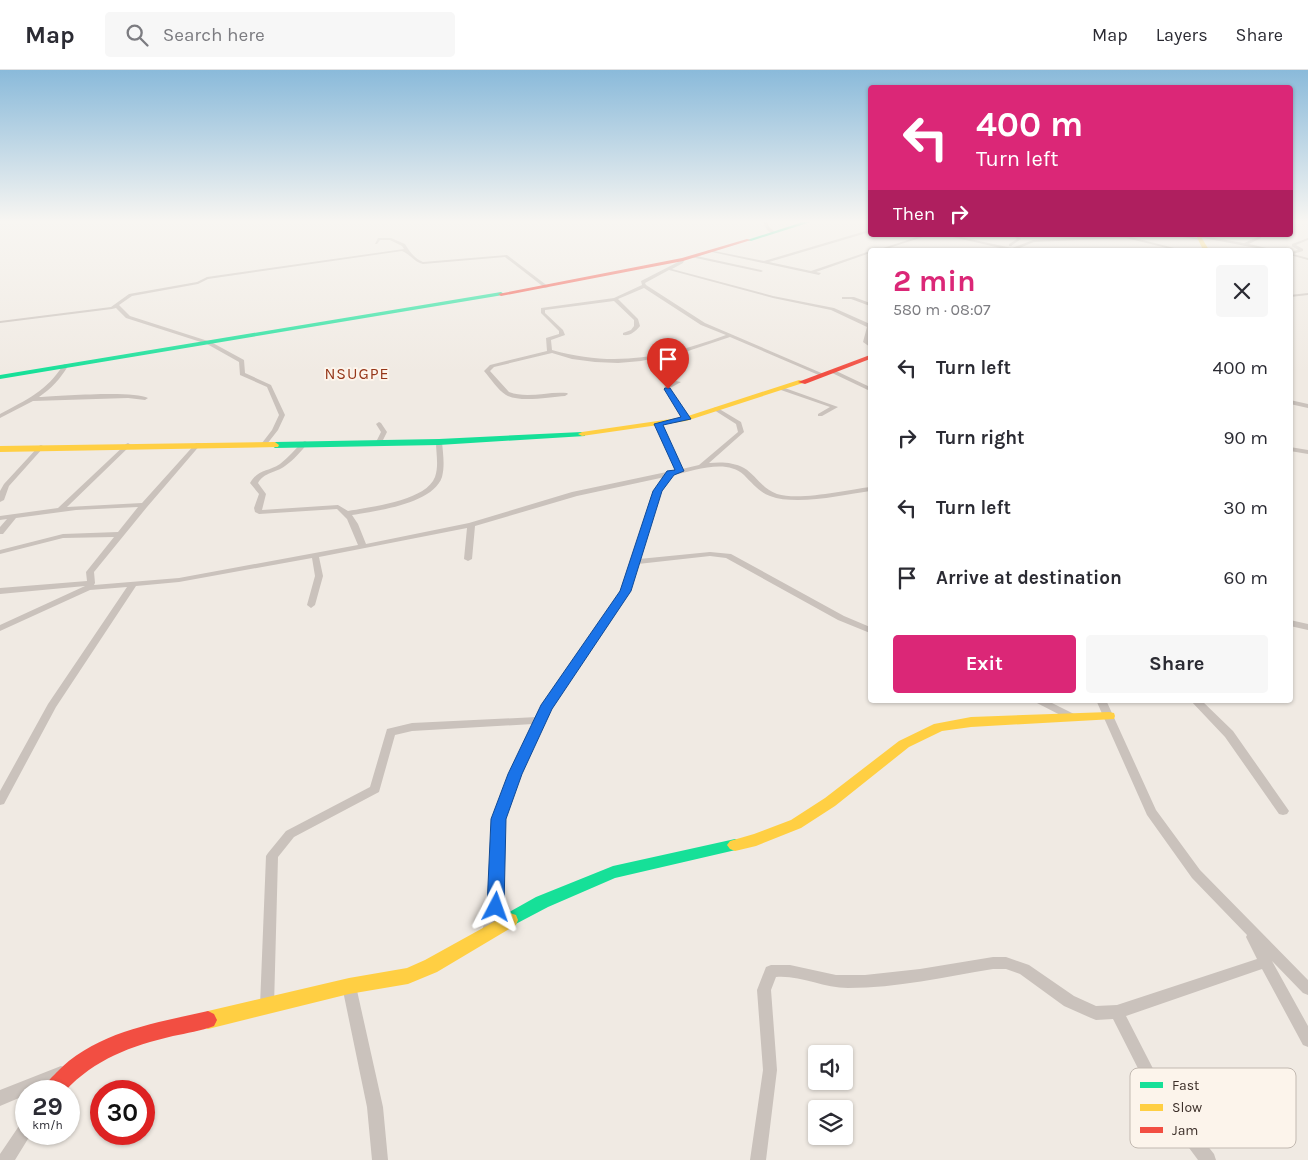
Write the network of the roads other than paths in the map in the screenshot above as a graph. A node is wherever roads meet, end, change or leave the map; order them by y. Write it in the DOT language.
graph roads {
  1 [pos="258,271"];
  2 [pos="526,271"];
  3 [pos="622,271"];
  4 [pos="664,271"];
  5 [pos="675,271"];
  6 [pos="806,271"];
  7 [pos="815,271"];
  8 [pos="812,272"];
  9 [pos="819,274"];
  10 [pos="644,286"];
  11 [pos="547,287"];
  12 [pos="1308,294"];
  13 [pos="1293,296"];
  14 [pos="844,298"];
  15 [pos="615,299"];
  16 [pos="868,303"];
  17 [pos="117,306"];
  18 [pos="0,322"];
  19 [pos="868,325"];
  20 [pos="625,334"];
  21 [pos="729,336"];
  22 [pos="208,343"];
  23 [pos="550,351"];
  24 [pos="868,358"];
  25 [pos="65,366"];
  26 [pos="828,373"];
  27 [pos="0,377"];
  28 [pos="678,382"];
  29 [pos="780,388"];
  30 [pos="868,388"];
  31 [pos="565,394"];
  32 [pos="145,398"];
  33 [pos="32,399"];
  34 [pos="1293,403"];
  35 [pos="1308,406"];
  36 [pos="716,409"];
  37 [pos="820,415"];
  38 [pos="0,416"];
  39 [pos="686,419"];
  40 [pos="379,424"];
  41 [pos="658,424"];
  42 [pos="305,442"];
  43 [pos="379,442"];
  44 [pos="439,442"];
  45 [pos="265,443"];
  46 [pos="198,444"];
  47 [pos="128,445"];
  48 [pos="41,447"];
  49 [pos="0,449"];
  50 [pos="1293,450"];
  51 [pos="1308,452"];
  52 [pos="702,467"];
  53 [pos="675,472"];
  54 [pos="868,489"];
  55 [pos="0,500"];
  56 [pos="144,505"];
  57 [pos="61,510"];
  58 [pos="347,513"];
  59 [pos="15,515"];
  60 [pos="0,518"];
  61 [pos="471,525"];
  62 [pos="0,532"];
  63 [pos="122,534"];
  64 [pos="363,547"];
  65 [pos="0,552"];
  66 [pos="315,556"];
  67 [pos="468,560"];
  68 [pos="634,562"];
  69 [pos="133,584"];
  70 [pos="90,586"];
  71 [pos="0,591"];
  72 [pos="311,605"];
  73 [pos="1293,624"];
  74 [pos="0,628"];
  75 [pos="868,629"];
  76 [pos="1306,629"];
  77 [pos="1044,703"];
  78 [pos="1102,703"];
  79 [pos="1198,703"];
  80 [pos="1109,716"];
  81 [pos="1074,718"];
  82 [pos="540,720"];
  83 [pos="0,801"];
  84 [pos="1283,811"];
  85 [pos="1247,927"];
  86 [pos="487,933"];
  87 [pos="1266,962"];
  88 [pos="348,986"];
  89 [pos="1308,989"];
  90 [pos="267,1006"];
  91 [pos="1117,1012"];
  92 [pos="1308,1040"];
  93 [pos="77,1066"];
  94 [pos="1145,1068"];
  95 [pos="63,1080"];
  96 [pos="0,1098"];
  97 [pos="15,1145"];
  98 [pos="1199,1148"];
  99 [pos="6,1160"];
  100 [pos="380,1160"];
  101 [pos="758,1160"];
  102 [pos="1208,1160"];
  1 -- 17 [label="street"];
  2 -- 11 [label="street"];
  3 -- 11 [label="street"];
  4 -- 10 [label="street"];
  5 -- 19 [label="street"];
  6 -- 8 [label="street"];
  7 -- 8 [label="street"];
  8 -- 9 [label="street"];
  10 -- 15 [label="street"];
  10 -- 21 [label="street"];
  11 -- 22 [label="street"];
  12 -- 13 [label="street"];
  14 -- 16 [label="street"];
  15 -- 20 [label="street"];
  15 -- 23 [label="street"];
  17 -- 18 [label="street"];
  17 -- 22 [label="street"];
  21 -- 23 [label="street"];
  21 -- 26 [label="street"];
  22 -- 25 [label="street"];
  22 -- 45 [label="street"];
  23 -- 31 [label="street"];
  24 -- 26 [label="street"];
  25 -- 27 [label="street"];
  25 -- 33 [label="street"];
  26 -- 29 [label="street"];
  26 -- 30 [label="street"];
  28 -- 39 [label="street"];
  29 -- 36 [label="street"];
  29 -- 37 [label="street"];
  32 -- 33 [label="street"];
  33 -- 38 [label="street"];
  34 -- 35 [label="street"];
  36 -- 39 [label="street"];
  36 -- 52 [label="street"];
  39 -- 41 [label="street"];
  40 -- 43 [label="street"];
  41 -- 44 [label="street"];
  41 -- 53 [label="street"];
  42 -- 43 [label="street"];
  42 -- 45 [label="street"];
  42 -- 58 [label="street"];
  43 -- 44 [label="street"];
  44 -- 58 [label="street"];
  45 -- 46 [label="street"];
  46 -- 47 [label="street"];
  46 -- 56 [label="street"];
  47 -- 48 [label="street"];
  47 -- 57 [label="street"];
  48 -- 49 [label="street"];
  48 -- 55 [label="street"];
  50 -- 51 [label="street"];
  52 -- 53 [label="street"];
  52 -- 54 [label="street"];
  53 -- 61 [label="street"];
  53 -- 68 [label="street"];
  56 -- 57 [label="street"];
  56 -- 63 [label="street"];
  57 -- 59 [label="street"];
  58 -- 64 [label="street"];
  59 -- 60 [label="street"];
  59 -- 62 [label="street"];
  61 -- 64 [label="street"];
  61 -- 67 [label="street"];
  63 -- 65 [label="street"];
  63 -- 70 [label="street"];
  64 -- 66 [label="street"];
  66 -- 69 [label="street"];
  66 -- 72 [label="street"];
  68 -- 75 [label="street"];
  68 -- 82 [label="street"];
  69 -- 70 [label="street"];
  69 -- 83 [label="street"];
  70 -- 71 [label="street"];
  70 -- 74 [label="street"];
  73 -- 76 [label="street"];
  77 -- 81 [label="street"];
  78 -- 80 [label="street"];
  79 -- 84 [label="street"];
  80 -- 81 [label="street"];
  80 -- 85 [label="street"];
  81 -- 86 [label="street"];
  82 -- 86 [label="street"];
  82 -- 90 [label="street"];
  85 -- 87 [label="street"];
  85 -- 89 [label="street"];
  86 -- 88 [label="street"];
  87 -- 91 [label="street"];
  87 -- 92 [label="street"];
  88 -- 90 [label="street"];
  88 -- 100 [label="street"];
  90 -- 93 [label="street"];
  91 -- 94 [label="street"];
  91 -- 101 [label="street"];
  93 -- 95 [label="street"];
  93 -- 96 [label="street"];
  97 -- 99 [label="street"];
  98 -- 102 [label="street"];
}
